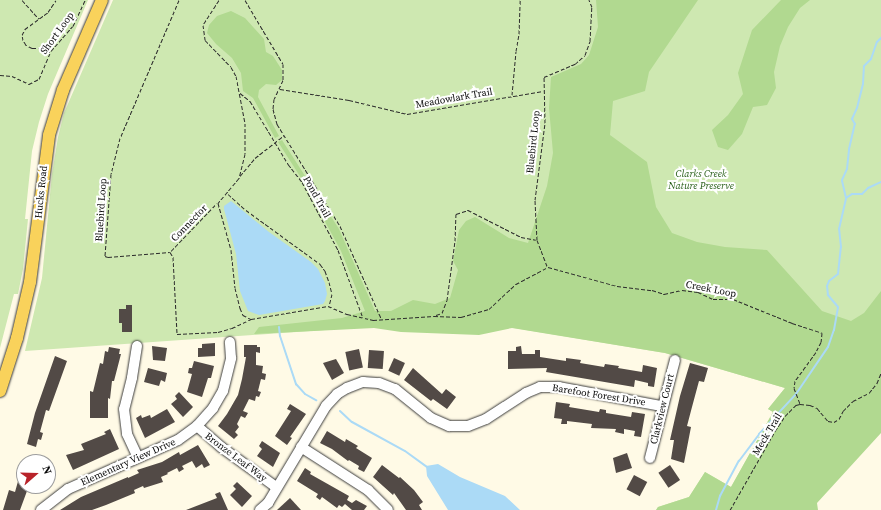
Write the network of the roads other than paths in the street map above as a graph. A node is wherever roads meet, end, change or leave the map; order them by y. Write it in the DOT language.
graph roads {
  1 [pos="102,0"];
  2 [pos="230,342"];
  3 [pos="137,346"];
  4 [pos="675,360"];
  5 [pos="0,391"];
  6 [pos="662,406"];
  7 [pos="197,426"];
  8 [pos="301,447"];
  9 [pos="138,458"];
  10 [pos="650,458"];
  11 [pos="276,487"];
  12 [pos="41,510"];
  13 [pos="260,510"];
  14 [pos="388,510"];
  1 -- 5 [label="main road, Hucks Road"];
  2 -- 7 [label="street, Elementary View Drive"];
  3 -- 9 [label="street"];
  4 -- 6 [label="street, Clarkview Court"];
  6 -- 8 [label="street, Barefoot Forest Drive"];
  6 -- 10 [label="street, Clarkview Court"];
  7 -- 9 [label="street, Elementary View Drive"];
  7 -- 11 [label="street, Bronze Leaf Way"];
  8 -- 11 [label="street"];
  8 -- 14 [label="street"];
  9 -- 12 [label="street, Elementary View Drive"];
  11 -- 13 [label="street"];
}
